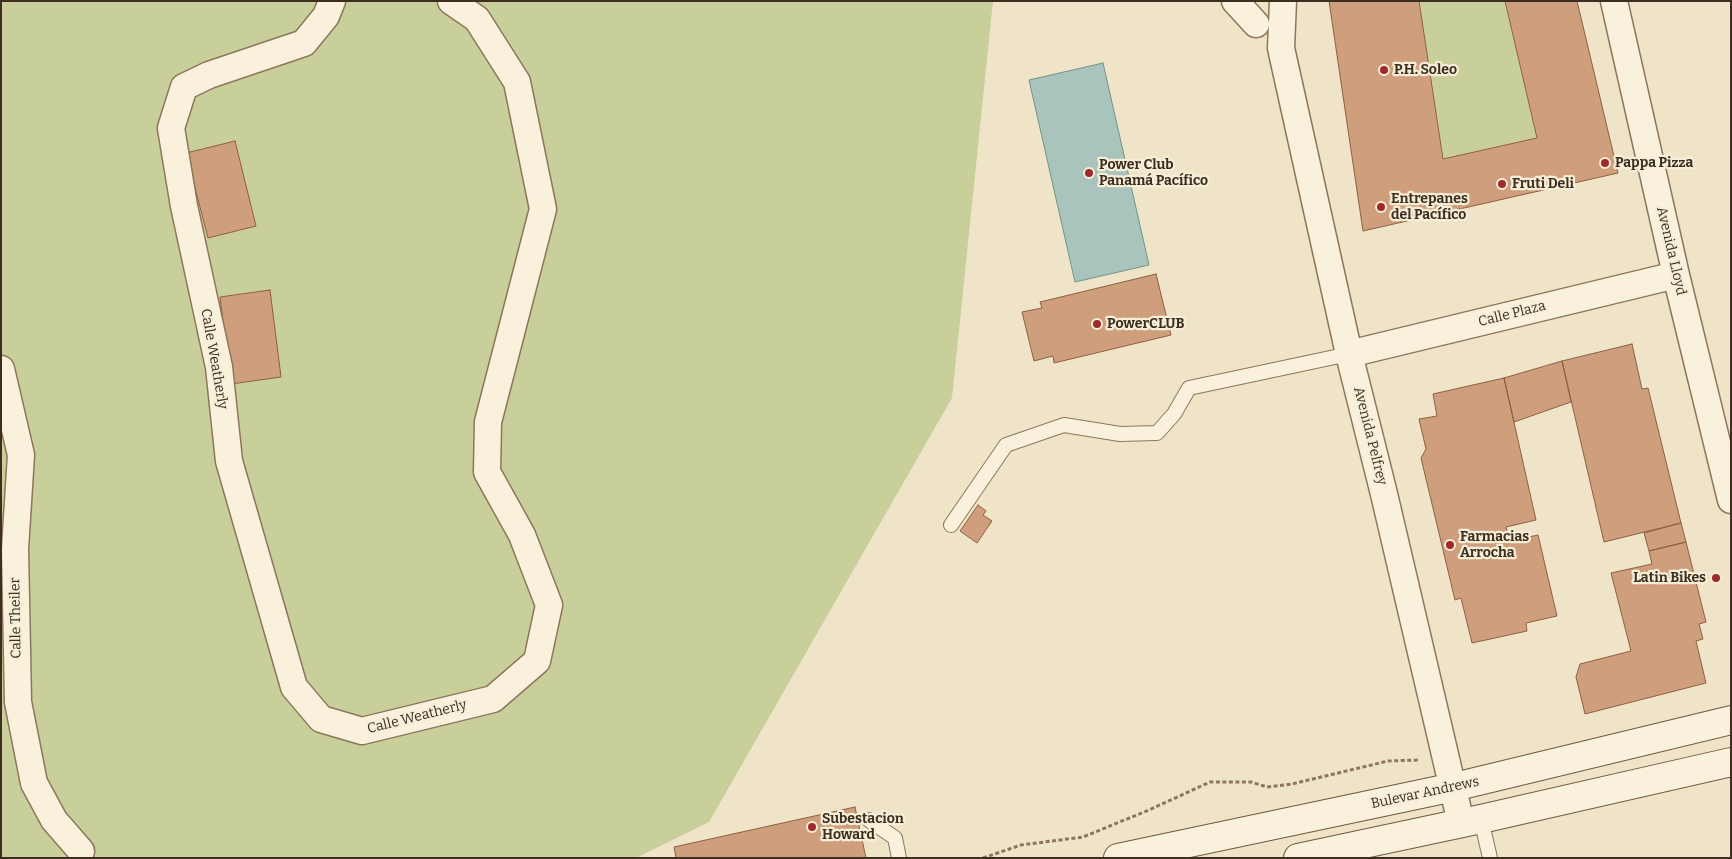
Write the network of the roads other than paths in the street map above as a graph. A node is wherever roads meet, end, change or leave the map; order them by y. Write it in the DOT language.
graph roads {
  1 [pos="332,1"];
  2 [pos="451,1"];
  3 [pos="1235,1"];
  4 [pos="1283,1"];
  5 [pos="1614,1"];
  6 [pos="1256,24"];
  7 [pos="1676,275"];
  8 [pos="1349,354"];
  9 [pos="1,370"];
  10 [pos="1731,500"];
  11 [pos="951,525"];
  12 [pos="1731,720"];
  13 [pos="1731,762"];
  14 [pos="1451,775"];
  15 [pos="869,820"];
  16 [pos="1471,821"];
  17 [pos="81,851"];
  18 [pos="1163,853"];
  19 [pos="900,858"];
  20 [pos="1118,858"];
  21 [pos="1298,858"];
  22 [pos="1490,858"];
  1 -- 2 [label="street, Calle Weatherly"];
  3 -- 6 [label="street"];
  4 -- 8 [label="street, Avenida Pelfrey"];
  5 -- 7 [label="street, Avenida Lloyd"];
  7 -- 8 [label="street, Calle Plaza"];
  7 -- 10 [label="street, Avenida Lloyd"];
  8 -- 11 [label="lane"];
  8 -- 14 [label="street, Avenida Pelfrey"];
  9 -- 17 [label="street, Calle Theiler"];
  12 -- 14 [label="main road, Bulevar Andrews"];
  13 -- 16 [label="main road"];
  14 -- 16 [label="street, Avenida Pelfrey"];
  14 -- 18 [label="main road, Bulevar Andrews"];
  15 -- 19 [label="lane"];
  16 -- 21 [label="main road"];
  16 -- 22 [label="lane"];
  18 -- 20 [label="main road, Bulevar Andrews"];
}
